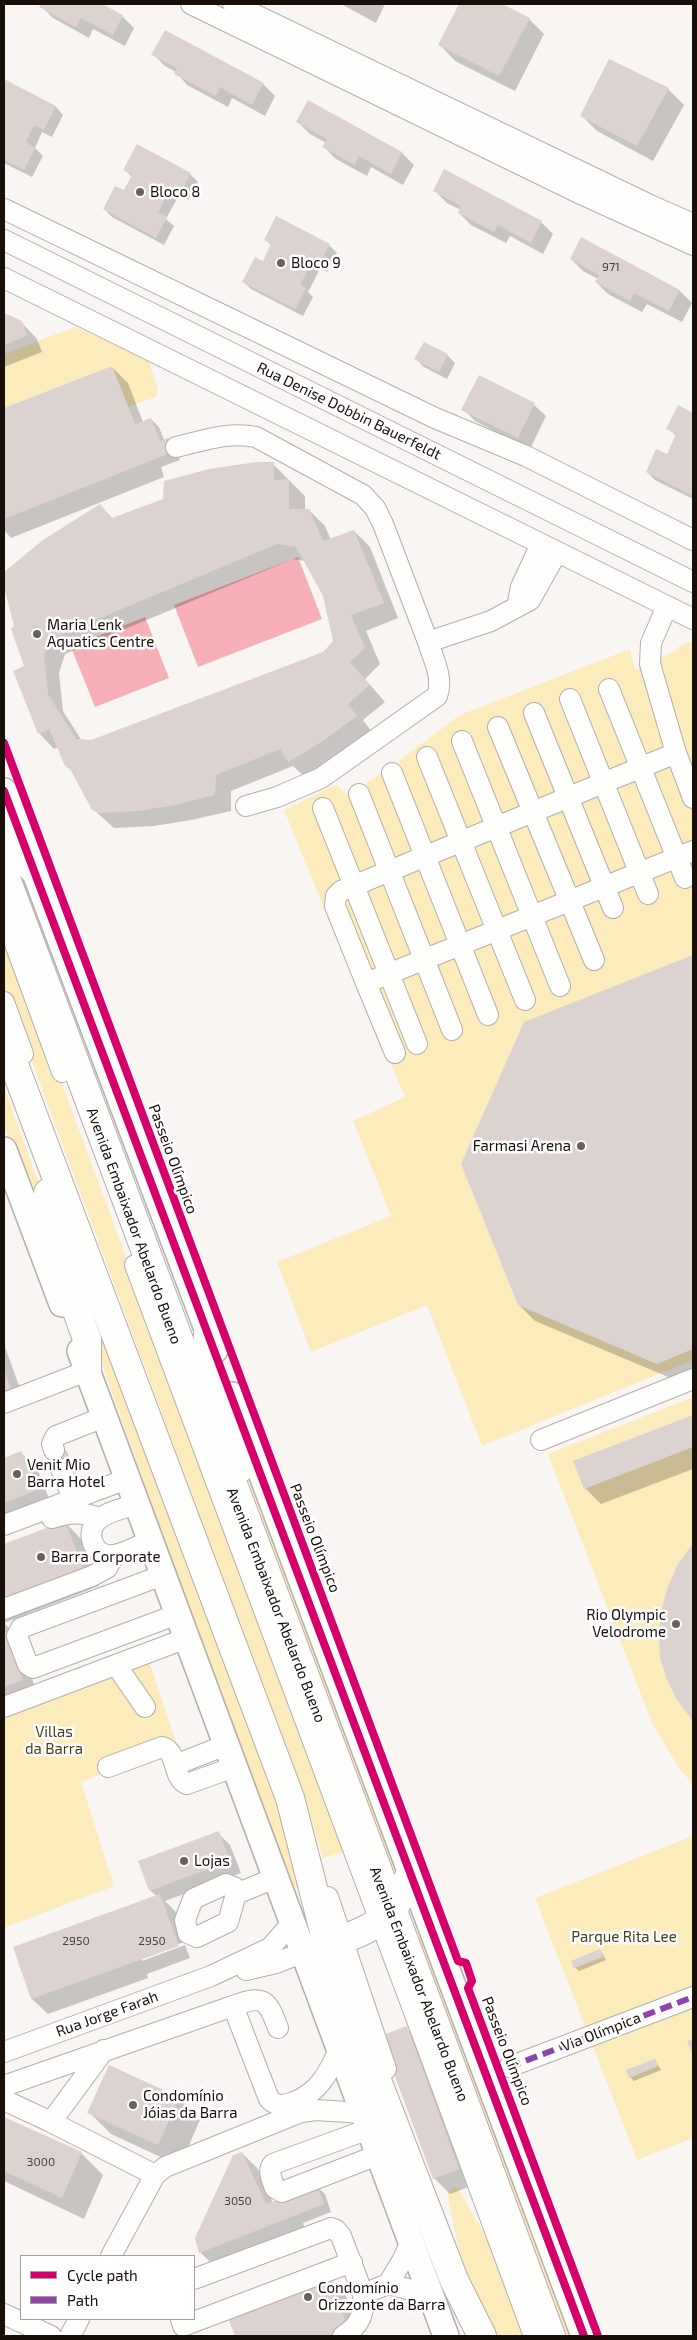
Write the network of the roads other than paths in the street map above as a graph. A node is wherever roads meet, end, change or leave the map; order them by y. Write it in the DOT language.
graph roads {
  1 [pos="190,4"];
  2 [pos="233,10"];
  3 [pos="507,147"];
  4 [pos="4,208"];
  5 [pos="693,224"];
  6 [pos="4,240"];
  7 [pos="693,245"];
  8 [pos="4,278"];
  9 [pos="176,447"];
  10 [pos="693,540"];
  11 [pos="549,548"];
  12 [pos="693,582"];
  13 [pos="667,606"];
  14 [pos="693,620"];
  15 [pos="428,642"];
  16 [pos="609,689"];
  17 [pos="570,699"];
  18 [pos="534,713"];
  19 [pos="498,727"];
  20 [pos="462,741"];
  21 [pos="676,753"];
  22 [pos="427,756"];
  23 [pos="640,768"];
  24 [pos="392,773"];
  25 [pos="604,783"];
  26 [pos="4,791"];
  27 [pos="359,794"];
  28 [pos="568,798"];
  29 [pos="693,798"];
  30 [pos="246,806"];
  31 [pos="322,808"];
  32 [pos="533,812"];
  33 [pos="4,824"];
  34 [pos="496,827"];
  35 [pos="461,841"];
  36 [pos="685,854"];
  37 [pos="425,856"];
  38 [pos="33,869"];
  39 [pos="389,871"];
  40 [pos="4,873"];
  41 [pos="640,873"];
  42 [pos="685,878"];
  43 [pos="352,886"];
  44 [pos="604,887"];
  45 [pos="648,894"];
  46 [pos="570,901"];
  47 [pos="613,908"];
  48 [pos="4,914"];
  49 [pos="532,916"];
  50 [pos="497,930"];
  51 [pos="460,945"];
  52 [pos="425,959"];
  53 [pos="594,960"];
  54 [pos="388,974"];
  55 [pos="366,983"];
  56 [pos="560,986"];
  57 [pos="525,1000"];
  58 [pos="4,1002"];
  59 [pos="488,1015"];
  60 [pos="452,1030"];
  61 [pos="4,1038"];
  62 [pos="417,1044"];
  63 [pos="395,1053"];
  64 [pos="4,1069"];
  65 [pos="4,1150"];
  66 [pos="208,1331"];
  67 [pos="87,1371"];
  68 [pos="693,1379"];
  69 [pos="4,1403"];
  70 [pos="104,1417"];
  71 [pos="541,1440"];
  72 [pos="54,1450"];
  73 [pos="61,1469"];
  74 [pos="127,1479"];
  75 [pos="73,1499"];
  76 [pos="136,1504"];
  77 [pos="97,1521"];
  78 [pos="67,1522"];
  79 [pos="4,1525"];
  80 [pos="4,1537"];
  81 [pos="151,1540"];
  82 [pos="109,1554"];
  83 [pos="85,1570"];
  84 [pos="163,1575"];
  85 [pos="4,1610"];
  86 [pos="178,1614"];
  87 [pos="187,1638"];
  88 [pos="116,1665"];
  89 [pos="302,1669"];
  90 [pos="145,1706"];
  91 [pos="4,1707"];
  92 [pos="230,1756"];
  93 [pos="108,1767"];
  94 [pos="410,1873"];
  95 [pos="276,1878"];
  96 [pos="236,1894"];
  97 [pos="385,1916"];
  98 [pos="292,1923"];
  99 [pos="324,1945"];
  100 [pos="211,1976"];
  101 [pos="693,1997"];
  102 [pos="233,2006"];
  103 [pos="278,2028"];
  104 [pos="104,2050"];
  105 [pos="339,2050"];
  106 [pos="4,2052"];
  107 [pos="509,2067"];
  108 [pos="5,2092"];
  109 [pos="366,2121"];
  110 [pos="51,2122"];
  111 [pos="378,2155"];
  112 [pos="155,2175"];
  113 [pos="513,2232"];
  114 [pos="410,2242"];
  115 [pos="112,2255"];
  116 [pos="352,2262"];
  117 [pos="195,2279"];
  118 [pos="388,2284"];
  119 [pos="363,2294"];
  120 [pos="431,2295"];
  121 [pos="4,2314"];
  122 [pos="78,2320"];
  123 [pos="184,2327"];
  124 [pos="51,2336"];
  125 [pos="70,2336"];
  126 [pos="343,2336"];
  127 [pos="446,2336"];
  128 [pos="482,2336"];
  129 [pos="494,2336"];
  130 [pos="534,2336"];
  131 [pos="551,2336"];
  132 [pos="559,2336"];
  133 [pos="584,2336"];
  1 -- 2 [label="street"];
  2 -- 3 [label="street"];
  3 -- 5 [label="street"];
  3 -- 7 [label="street"];
  4 -- 10 [label="street"];
  6 -- 12 [label="street, Rua Denise Dobbin Bauerfeldt"];
  8 -- 11 [label="street"];
  9 -- 15 [label="street"];
  11 -- 13 [label="street"];
  11 -- 15 [label="street"];
  13 -- 14 [label="street"];
  13 -- 21 [label="street"];
  15 -- 30 [label="street"];
  16 -- 23 [label="street"];
  17 -- 25 [label="street"];
  18 -- 28 [label="street"];
  19 -- 32 [label="street"];
  20 -- 34 [label="street"];
  21 -- 23 [label="street"];
  21 -- 29 [label="street"];
  22 -- 35 [label="street"];
  23 -- 25 [label="street"];
  23 -- 36 [label="street"];
  24 -- 37 [label="street"];
  25 -- 28 [label="street"];
  25 -- 41 [label="street"];
  26 -- 38 [label="main road, Avenida Embaixador Abelardo Bueno"];
  27 -- 39 [label="street"];
  28 -- 32 [label="street"];
  28 -- 44 [label="street"];
  31 -- 43 [label="street"];
  32 -- 34 [label="street"];
  32 -- 46 [label="street"];
  33 -- 38 [label="highway"];
  34 -- 35 [label="street"];
  34 -- 49 [label="street"];
  35 -- 37 [label="street"];
  35 -- 50 [label="street"];
  36 -- 41 [label="street"];
  36 -- 42 [label="street"];
  37 -- 39 [label="street"];
  37 -- 51 [label="street"];
  38 -- 66 [label="main road, Avenida Embaixador Abelardo Bueno"];
  39 -- 43 [label="street"];
  39 -- 52 [label="street"];
  40 -- 89 [label="highway, Avenida Embaixador Abelardo Bueno"];
  41 -- 44 [label="street"];
  41 -- 45 [label="street"];
  43 -- 54 [label="street"];
  43 -- 55 [label="street"];
  44 -- 46 [label="street"];
  44 -- 47 [label="street"];
  46 -- 49 [label="street"];
  46 -- 53 [label="street"];
  48 -- 97 [label="street"];
  49 -- 50 [label="street"];
  49 -- 56 [label="street"];
  50 -- 51 [label="street"];
  50 -- 57 [label="street"];
  51 -- 52 [label="street"];
  51 -- 59 [label="street"];
  52 -- 54 [label="street"];
  52 -- 60 [label="street"];
  54 -- 55 [label="street"];
  54 -- 62 [label="street"];
  55 -- 63 [label="street"];
  58 -- 99 [label="street"];
  61 -- 99 [label="highway"];
  64 -- 67 [label="highway"];
  65 -- 67 [label="main road"];
  66 -- 89 [label="highway"];
  66 -- 94 [label="main road, Avenida Embaixador Abelardo Bueno"];
  67 -- 69 [label="street"];
  67 -- 70 [label="main road"];
  68 -- 71 [label="street"];
  70 -- 72 [label="street"];
  70 -- 74 [label="main road"];
  73 -- 75 [label="street"];
  74 -- 75 [label="street"];
  74 -- 76 [label="main road"];
  75 -- 79 [label="street"];
  76 -- 77 [label="street"];
  76 -- 81 [label="main road"];
  77 -- 78 [label="street"];
  77 -- 80 [label="street"];
  77 -- 82 [label="street"];
  81 -- 82 [label="street"];
  81 -- 84 [label="main road"];
  82 -- 83 [label="street"];
  82 -- 85 [label="street"];
  84 -- 86 [label="main road"];
  84 -- 86 [label="street"];
  86 -- 87 [label="main road"];
  87 -- 88 [label="street"];
  87 -- 92 [label="main road"];
  88 -- 90 [label="street"];
  88 -- 91 [label="street"];
  89 -- 97 [label="highway, Avenida Embaixador Abelardo Bueno"];
  92 -- 93 [label="street"];
  92 -- 95 [label="main road"];
  94 -- 97 [label="highway"];
  94 -- 133 [label="main road, Avenida Embaixador Abelardo Bueno"];
  95 -- 96 [label="street"];
  95 -- 98 [label="main road"];
  97 -- 99 [label="highway"];
  97 -- 113 [label="highway, Avenida Embaixador Abelardo Bueno"];
  97 -- 130 [label="street"];
  98 -- 99 [label="main road"];
  98 -- 100 [label="street, Rua Jorge Farah"];
  99 -- 100 [label="street, Rua Jorge Farah"];
  99 -- 105 [label="main road"];
  99 -- 128 [label="highway"];
  99 -- 129 [label="street"];
  100 -- 106 [label="street, Rua Jorge Farah"];
  101 -- 107 [label="street, Via Olímpica"];
  102 -- 103 [label="street"];
  102 -- 104 [label="street"];
  102 -- 105 [label="street"];
  104 -- 108 [label="street"];
  104 -- 110 [label="street"];
  105 -- 109 [label="main road"];
  108 -- 110 [label="street"];
  109 -- 111 [label="main road"];
  109 -- 111 [label="street"];
  109 -- 112 [label="street"];
  110 -- 112 [label="street"];
  111 -- 114 [label="main road"];
  112 -- 115 [label="street"];
  113 -- 131 [label="highway, Avenida Embaixador Abelardo Bueno"];
  113 -- 132 [label="highway"];
  114 -- 118 [label="street"];
  114 -- 120 [label="main road"];
  116 -- 117 [label="street"];
  116 -- 119 [label="street"];
  116 -- 123 [label="street"];
  118 -- 119 [label="street"];
  118 -- 120 [label="street"];
  119 -- 126 [label="street"];
  120 -- 127 [label="main road"];
  121 -- 124 [label="street"];
  122 -- 125 [label="street"];
}
